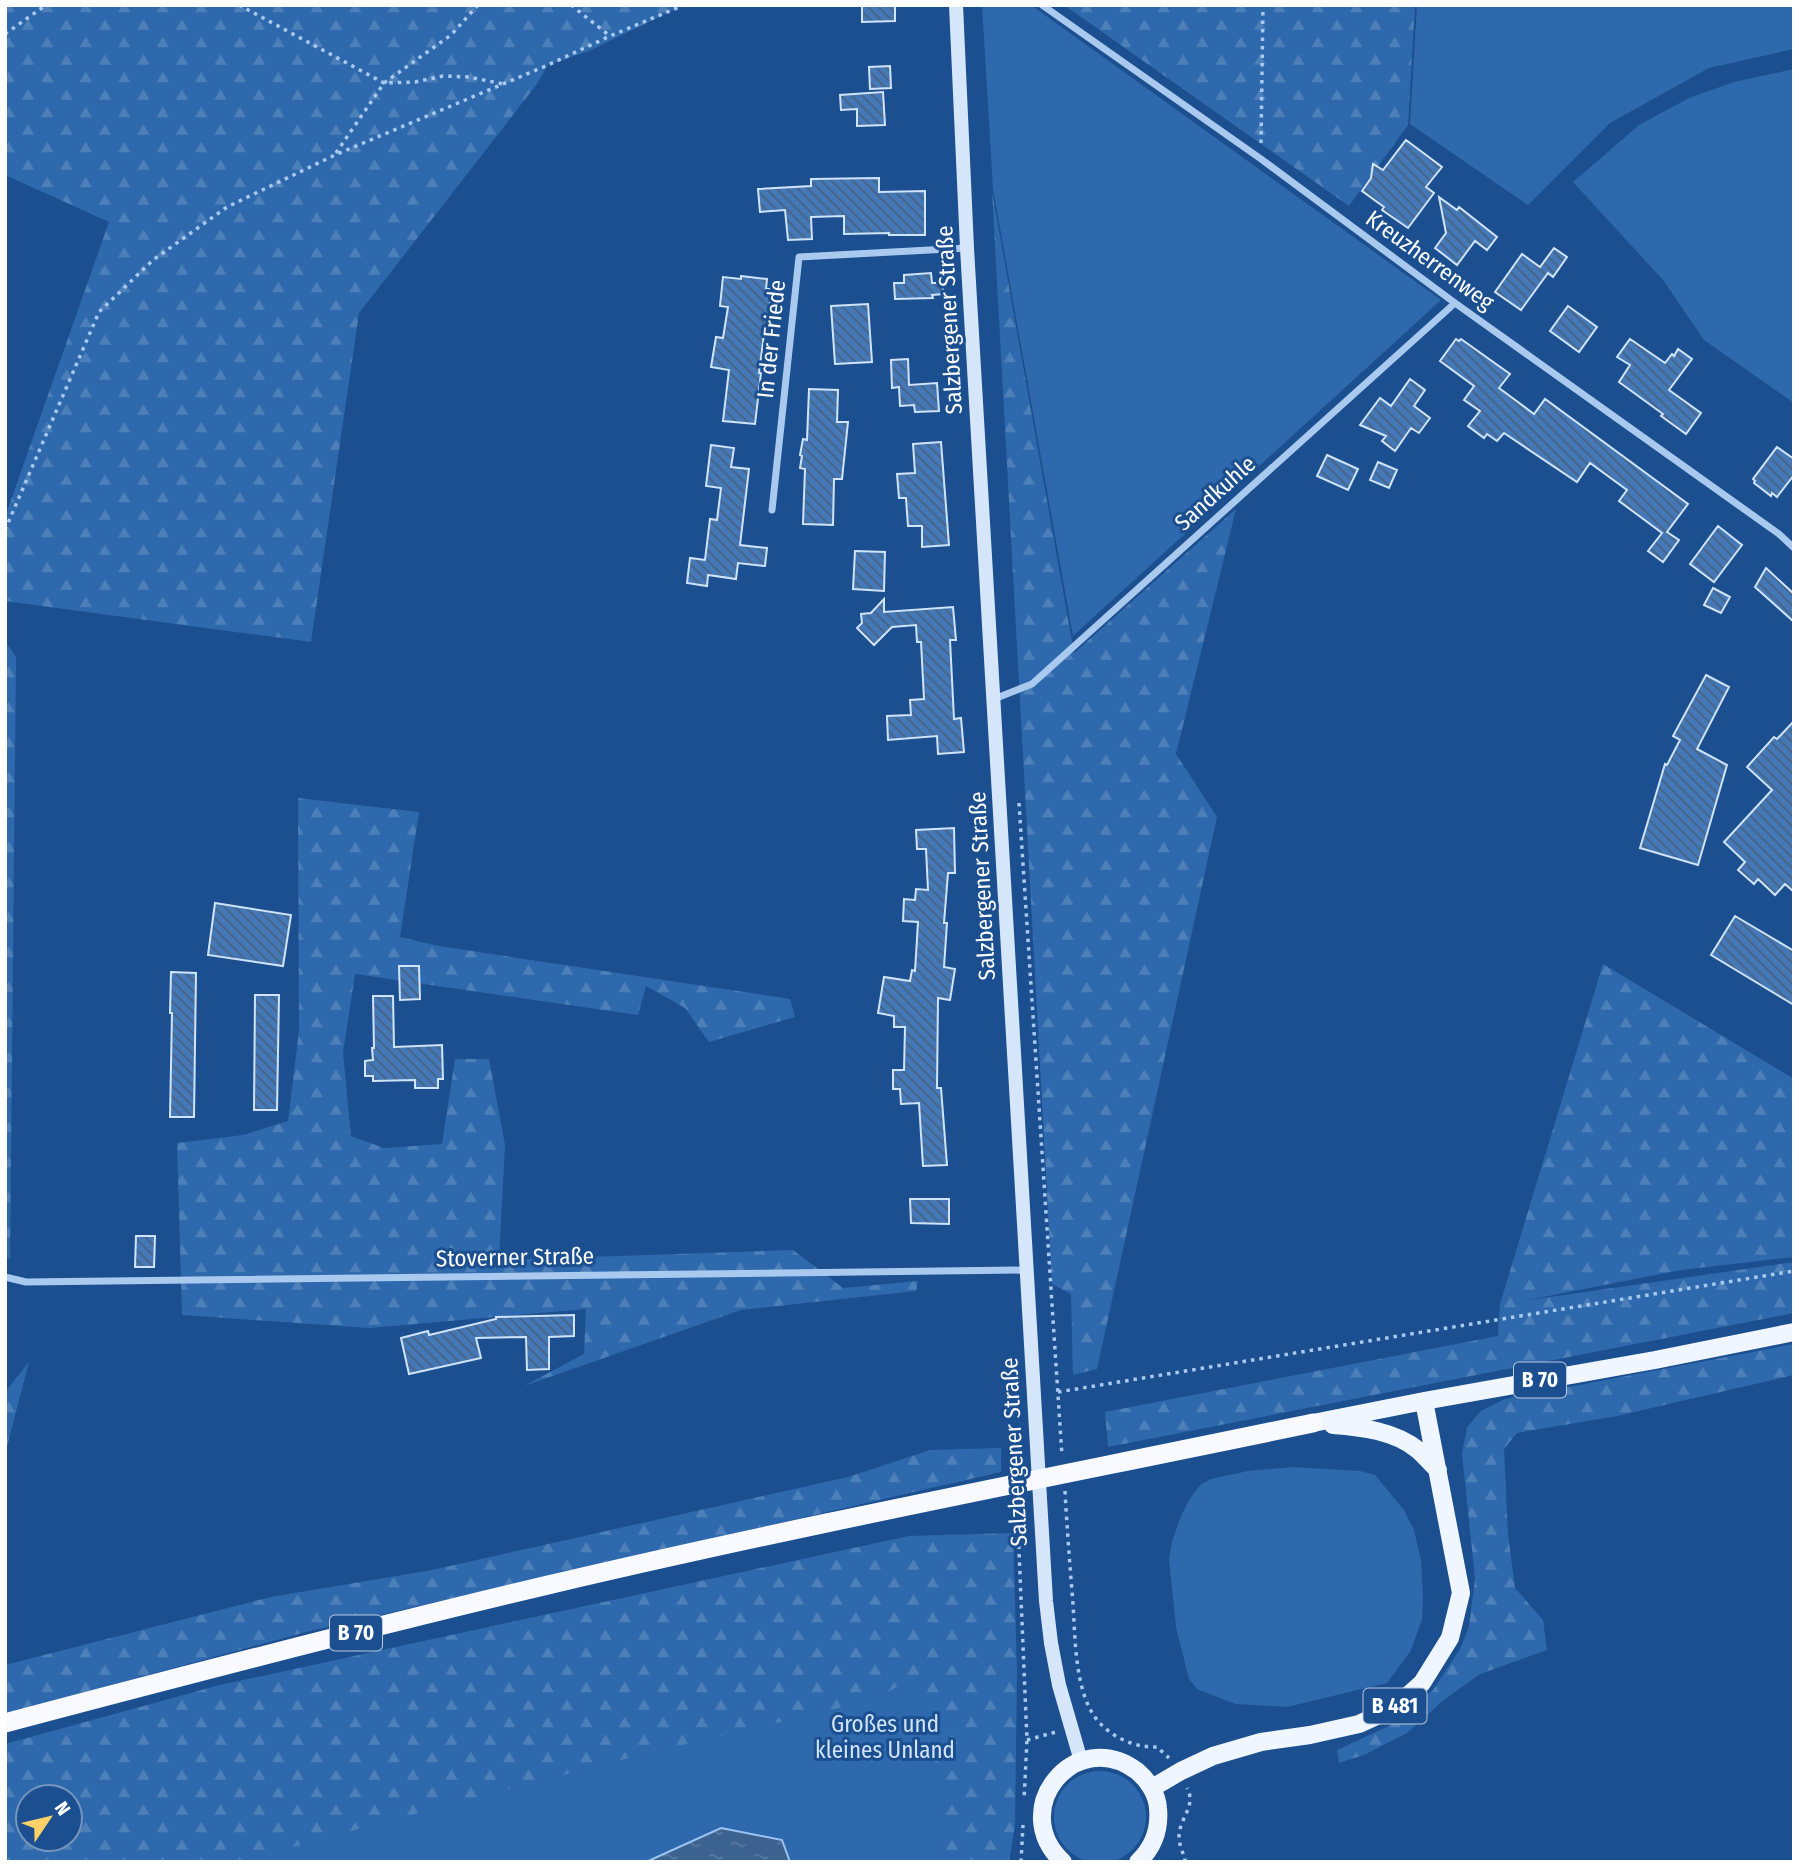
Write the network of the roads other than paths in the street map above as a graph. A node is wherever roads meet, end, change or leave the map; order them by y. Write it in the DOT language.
graph roads {
  1 [pos="956,5"];
  2 [pos="1042,5"];
  3 [pos="967,248"];
  4 [pos="1455,303"];
  5 [pos="772,510"];
  6 [pos="1794,548"];
  7 [pos="994,699"];
  8 [pos="1027,1270"];
  9 [pos="5,1277"];
  10 [pos="1794,1332"];
  11 [pos="1424,1401"];
  12 [pos="1313,1423"];
  13 [pos="1438,1471"];
  14 [pos="5,1723"];
  15 [pos="1081,1761"];
  16 [pos="1152,1788"];
  17 [pos="1141,1861"];
  18 [pos="1063,1862"];
  1 -- 3 [label="main road, Salzbergener Straße"];
  2 -- 4 [label="street, Kreuzherrenweg"];
  3 -- 5 [label="street, In der Friede"];
  3 -- 7 [label="main road, Salzbergener Straße"];
  4 -- 6 [label="street, Kreuzherrenweg"];
  4 -- 7 [label="street, Sandkuhle"];
  7 -- 8 [label="main road, Salzbergener Straße"];
  8 -- 9 [label="street, Stoverner Straße"];
  8 -- 15 [label="main road, Salzbergener Straße"];
  10 -- 11 [label="main road, B 70"];
  11 -- 12 [label="main road, B 70"];
  11 -- 13 [label="main road, B 481"];
  12 -- 13 [label="main road, B 70"];
  12 -- 14 [label="highway, B 70"];
  13 -- 16 [label="main road, B 481"];
  15 -- 16 [label="main road"];
  15 -- 18 [label="main road"];
  16 -- 17 [label="main road"];
}
